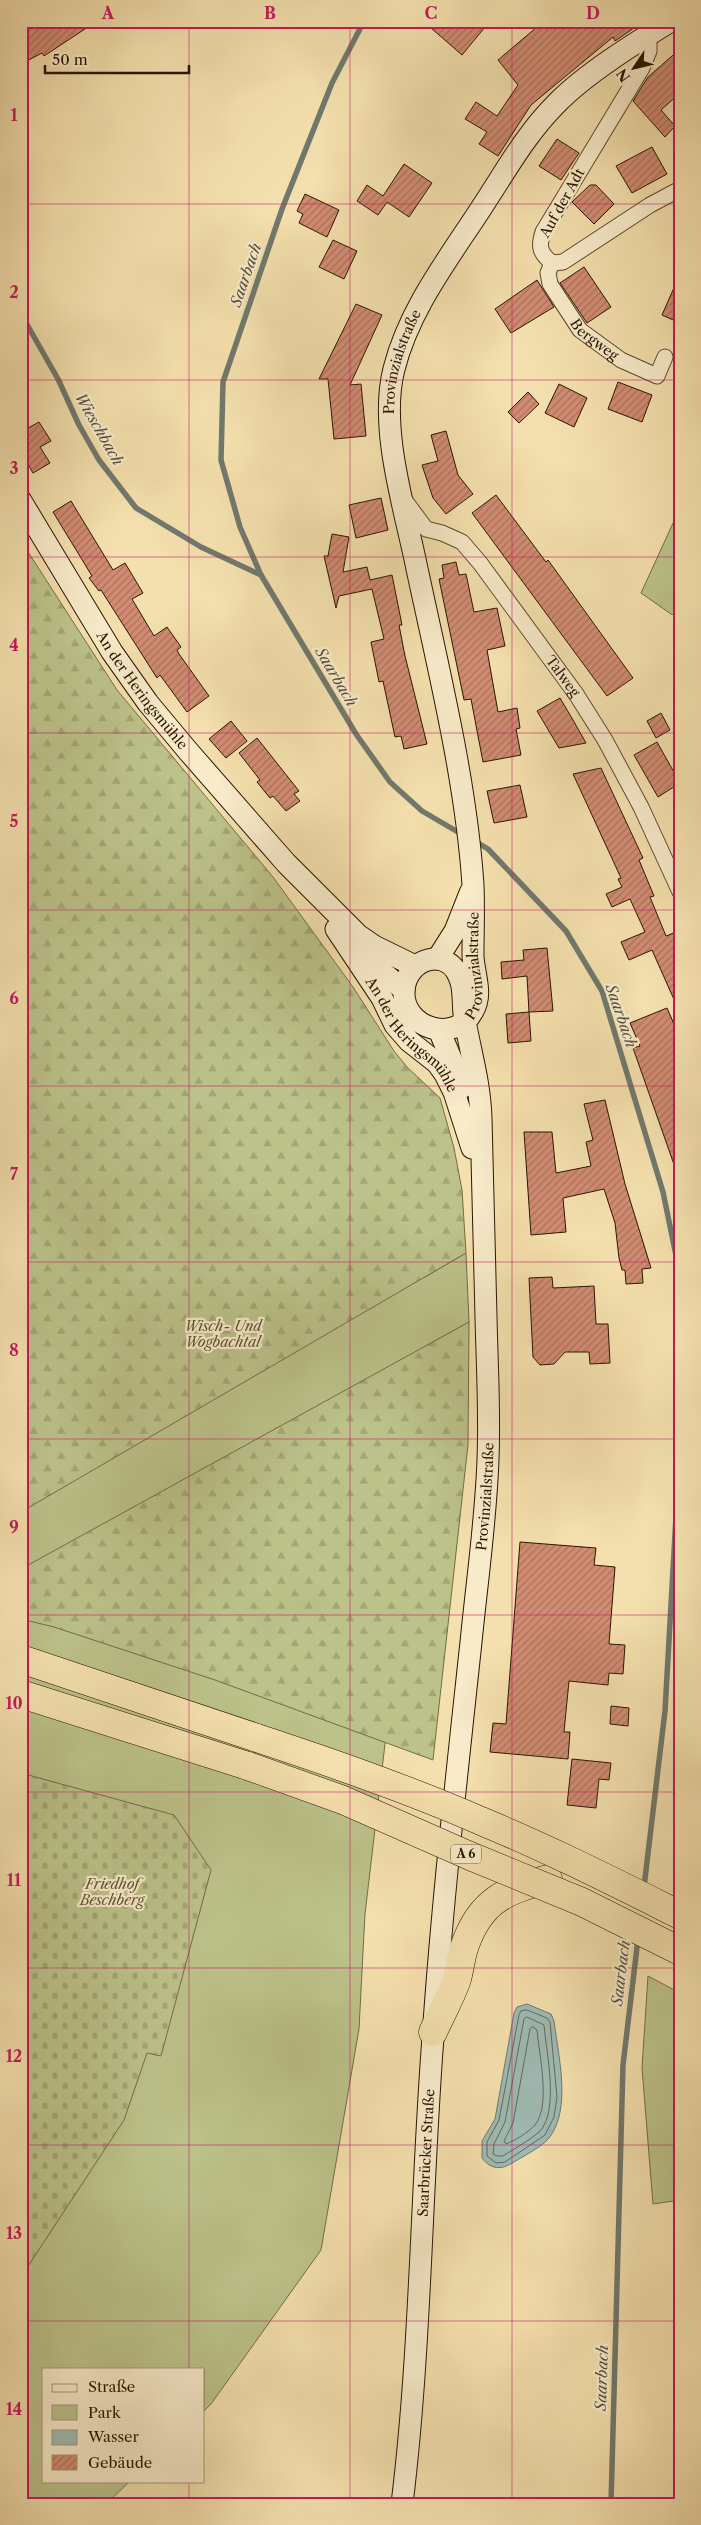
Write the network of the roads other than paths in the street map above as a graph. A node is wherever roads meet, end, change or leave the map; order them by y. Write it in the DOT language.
graph roads {
  1 [pos="671,21"];
  2 [pos="649,35"];
  3 [pos="680,189"];
  4 [pos="552,263"];
  5 [pos="665,357"];
  6 [pos="402,497"];
  7 [pos="21,501"];
  8 [pos="286,863"];
  9 [pos="472,878"];
  10 [pos="680,892"];
  11 [pos="336,929"];
  12 [pos="438,958"];
  13 [pos="415,966"];
  14 [pos="404,990"];
  15 [pos="465,1022"];
  16 [pos="439,1030"];
  17 [pos="472,1148"];
  18 [pos="482,1188"];
  19 [pos="21,1659"];
  20 [pos="21,1694"];
  21 [pos="453,1823"];
  22 [pos="547,1869"];
  23 [pos="589,1886"];
  24 [pos="680,1915"];
  25 [pos="680,1925"];
  26 [pos="680,1942"];
  27 [pos="680,1951"];
  28 [pos="433,2032"];
  29 [pos="402,2504"];
  1 -- 2 [label="main road, Provinzialstraße"];
  2 -- 4 [label="street, Auf der Adt"];
  2 -- 6 [label="main road, Provinzialstraße"];
  3 -- 4 [label="street"];
  4 -- 5 [label="street, Bergweg"];
  6 -- 9 [label="main road, Provinzialstraße"];
  6 -- 10 [label="street, Talweg"];
  7 -- 8 [label="main road, An der Heringsmühle"];
  8 -- 11 [label="main road, An der Heringsmühle"];
  8 -- 13 [label="main road, An der Heringsmühle"];
  9 -- 12 [label="main road, Provinzialstraße"];
  9 -- 15 [label="main road, Provinzialstraße"];
  11 -- 14 [label="main road, An der Heringsmühle"];
  11 -- 17 [label="main road, An der Heringsmühle"];
  12 -- 13 [label="main road"];
  12 -- 15 [label="main road"];
  13 -- 14 [label="main road"];
  14 -- 16 [label="main road"];
  15 -- 16 [label="main road"];
  15 -- 18 [label="main road, Provinzialstraße"];
  16 -- 17 [label="main road, Provinzialstraße"];
  17 -- 18 [label="main road, Provinzialstraße"];
  18 -- 21 [label="main road, Provinzialstraße"];
  19 -- 24 [label="highway, bridge"];
  20 -- 27 [label="highway, A 6, bridge"];
  21 -- 22 [label="highway, A 6"];
  21 -- 22 [label="highway"];
  21 -- 28 [label="main road, Saarbrücker Straße"];
  22 -- 23 [label="highway, A 6"];
  22 -- 28 [label="highway"];
  23 -- 25 [label="highway"];
  23 -- 26 [label="highway, A 6"];
  28 -- 29 [label="main road, Saarbrücker Straße"];
}
